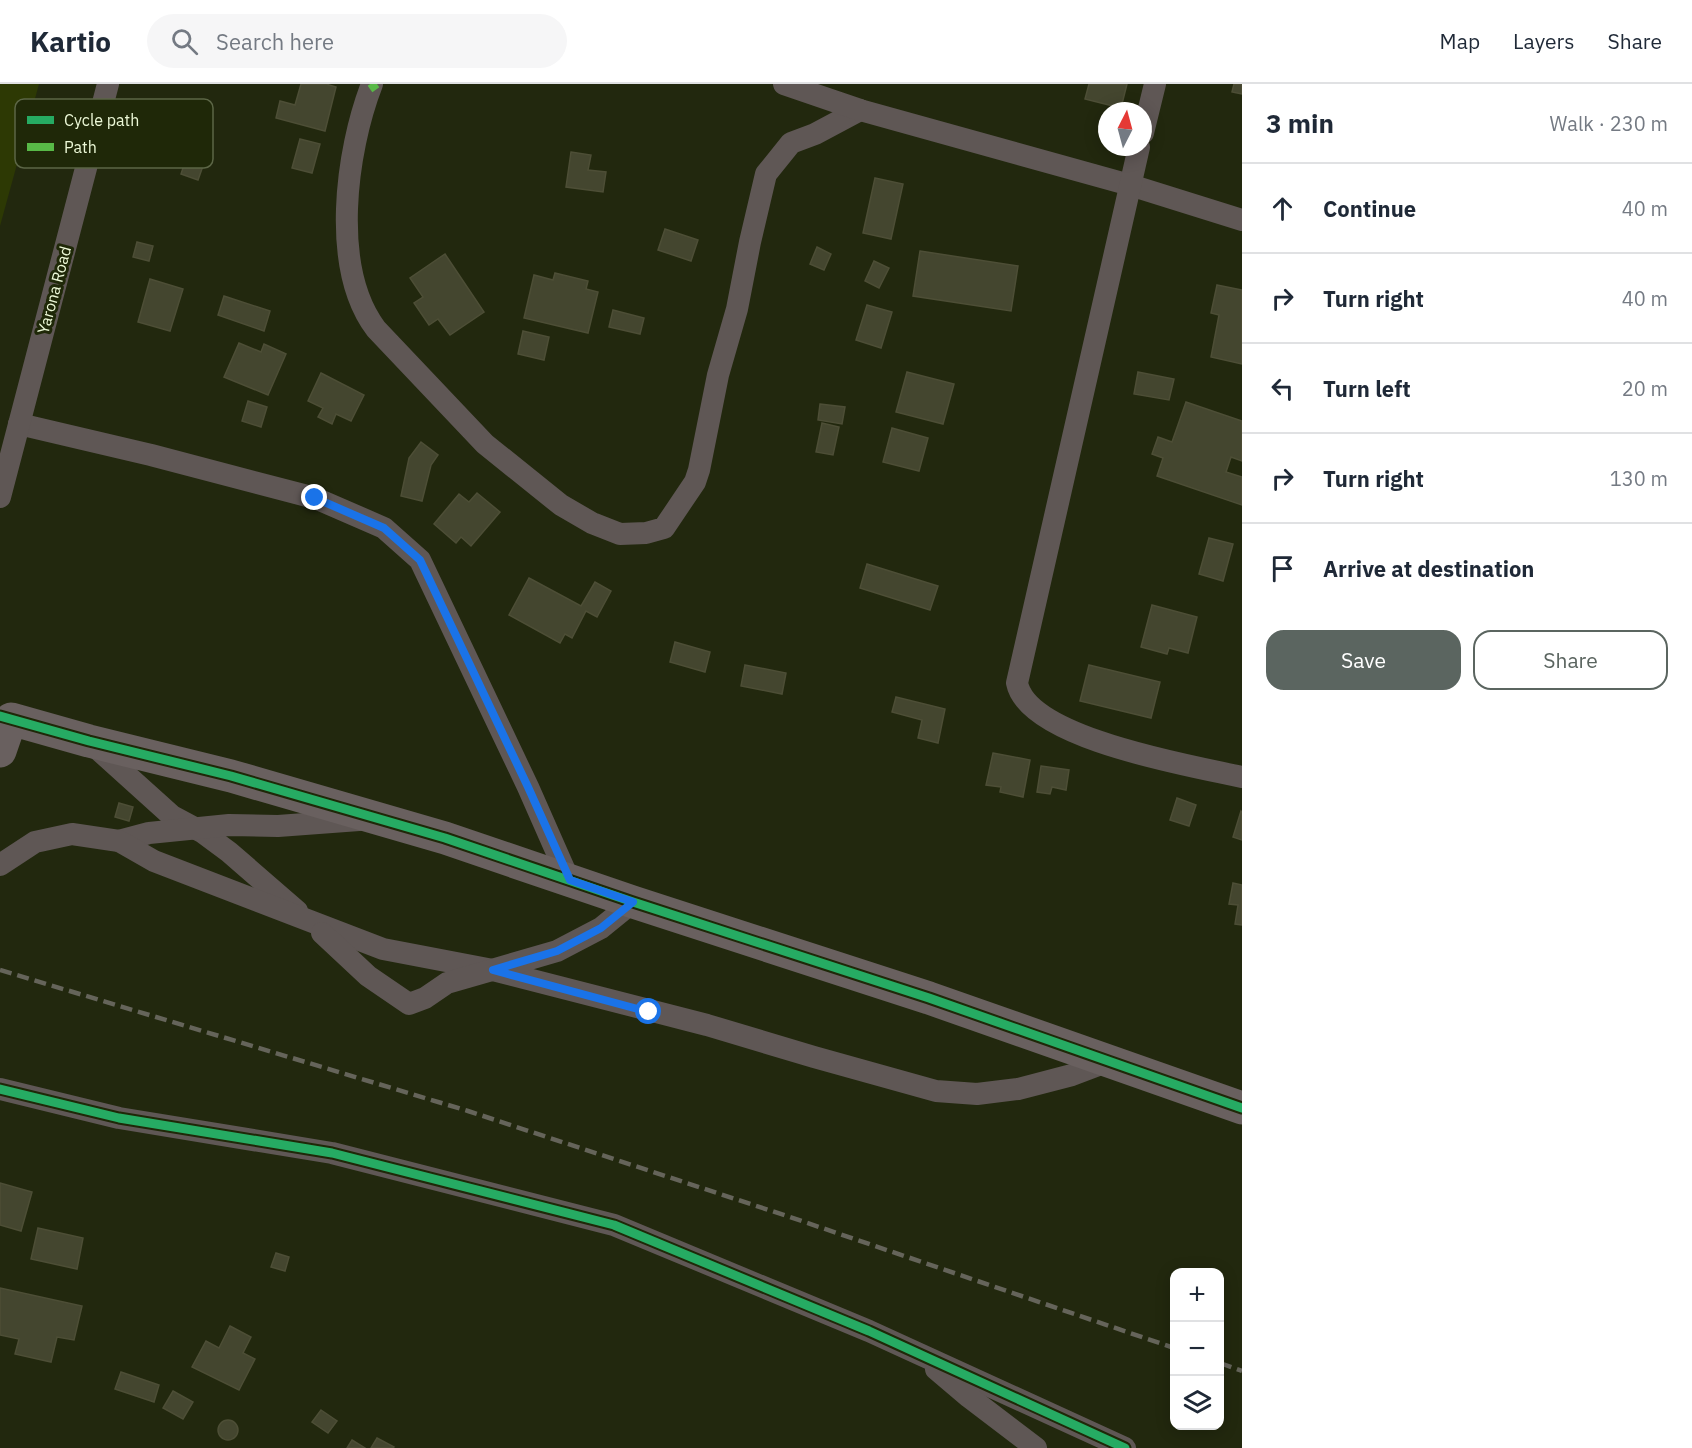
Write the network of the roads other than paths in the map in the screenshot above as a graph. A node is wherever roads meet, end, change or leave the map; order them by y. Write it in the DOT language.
graph roads {
  1 [pos="108,84"];
  2 [pos="372,84"];
  3 [pos="784,84"];
  4 [pos="1155,84"];
  5 [pos="104,99"];
  6 [pos="1151,102"];
  7 [pos="860,110"];
  8 [pos="1138,156"];
  9 [pos="86,168"];
  10 [pos="1130,185"];
  11 [pos="1242,220"];
  12 [pos="19,424"];
  13 [pos="0,497"];
  14 [pos="6,718"];
  15 [pos="89,741"];
  16 [pos="0,752"];
  17 [pos="1242,777"];
  18 [pos="379,819"];
  19 [pos="197,829"];
  20 [pos="119,842"];
  21 [pos="0,865"];
  22 [pos="570,880"];
  23 [pos="633,902"];
  24 [pos="307,920"];
  25 [pos="493,970"];
  26 [pos="1109,1061"];
  27 [pos="0,1089"];
  28 [pos="1242,1108"];
  29 [pos="917,1353"];
  30 [pos="1036,1448"];
  31 [pos="1125,1448"];
  1 -- 5 [label="street, Yarona Road"];
  2 -- 7 [label="street"];
  3 -- 7 [label="street"];
  4 -- 6 [label="street"];
  7 -- 10 [label="street"];
  8 -- 10 [label="street"];
  9 -- 12 [label="street, Yarona Road"];
  10 -- 11 [label="street"];
  10 -- 17 [label="street"];
  12 -- 13 [label="street, Yarona Road"];
  12 -- 22 [label="street"];
  14 -- 15 [label="street"];
  14 -- 16 [label="street"];
  15 -- 18 [label="street"];
  15 -- 19 [label="street"];
  18 -- 19 [label="street"];
  18 -- 22 [label="street"];
  19 -- 20 [label="street"];
  19 -- 24 [label="street"];
  20 -- 21 [label="street"];
  20 -- 24 [label="street"];
  22 -- 23 [label="street"];
  23 -- 25 [label="street"];
  23 -- 26 [label="street"];
  24 -- 25 [label="street"];
  24 -- 25 [label="street"];
  25 -- 26 [label="street"];
  26 -- 28 [label="street"];
  27 -- 29 [label="street"];
  29 -- 30 [label="street"];
  29 -- 31 [label="street"];
}
